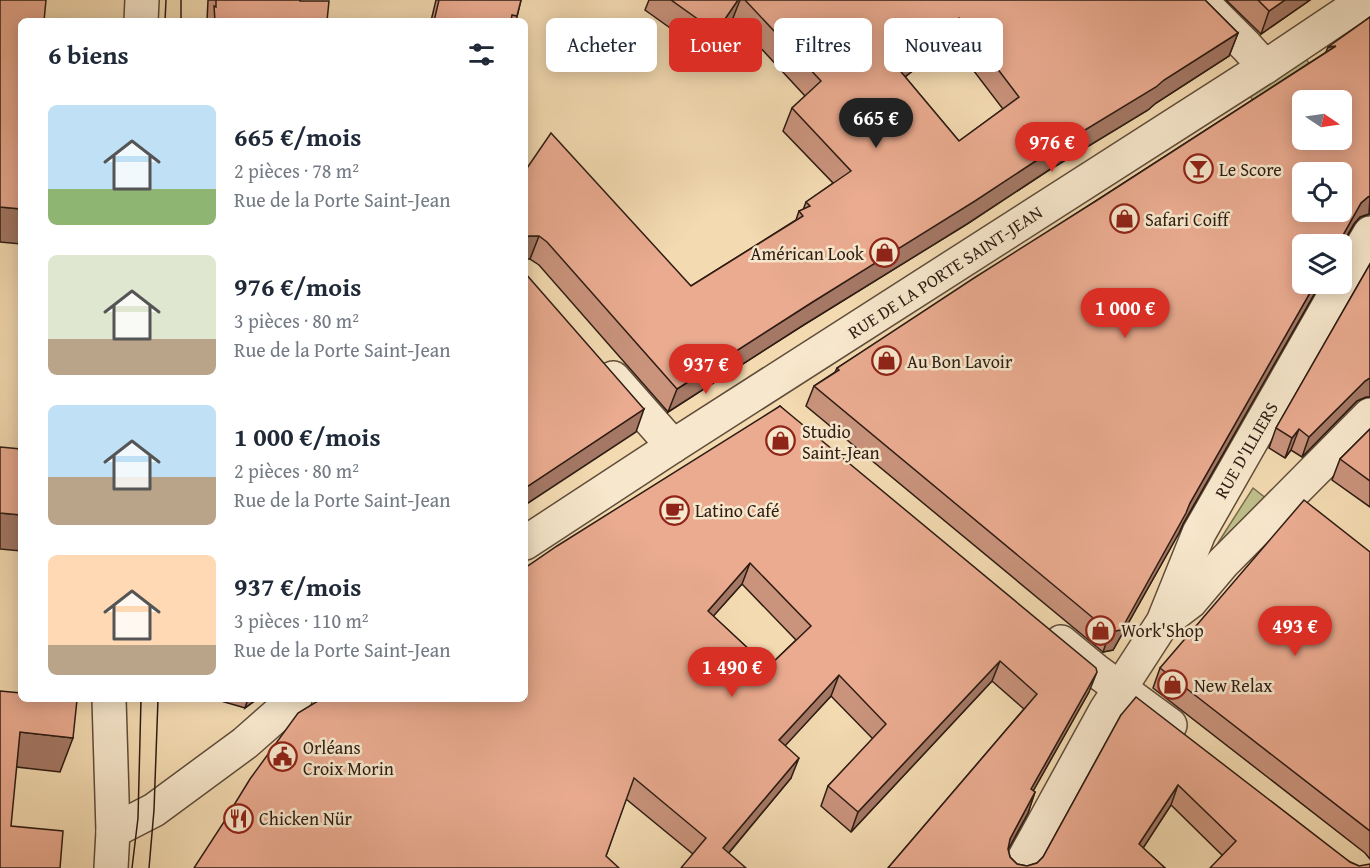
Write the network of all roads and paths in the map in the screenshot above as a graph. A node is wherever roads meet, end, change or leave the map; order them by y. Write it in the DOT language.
graph roads {
  1 [pos="142,0"];
  2 [pos="1200,0"];
  3 [pos="1365,0"];
  4 [pos="141,18"];
  5 [pos="1265,67"];
  6 [pos="1370,233"];
  7 [pos="1352,264"];
  8 [pos="1335,294"];
  9 [pos="596,358"];
  10 [pos="1370,415"];
  11 [pos="673,446"];
  12 [pos="528,541"];
  13 [pos="1163,622"];
  14 [pos="1041,625"];
  15 [pos="1120,687"];
  16 [pos="109,702"];
  17 [pos="292,702"];
  18 [pos="1195,744"];
  19 [pos="112,831"];
  20 [pos="111,868"];
  21 [pos="1019,868"];
  1 -- 4 [label="street"];
  2 -- 5 [label="street"];
  3 -- 5 [label="street, RUE DE LA PORTE SAINT-JEAN"];
  5 -- 11 [label="street, RUE DE LA PORTE SAINT-JEAN"];
  6 -- 7 [label="street, RUE D'ILLIERS"];
  8 -- 13 [label="street, RUE D'ILLIERS"];
  9 -- 11 [label="street"];
  10 -- 13 [label="street, RUE D'ILLIERS"];
  11 -- 12 [label="street, RUE DE LA PORTE SAINT-JEAN"];
  13 -- 15 [label="street, RUE D'ILLIERS"];
  14 -- 15 [label="street"];
  15 -- 18 [label="street"];
  15 -- 21 [label="street, RUE D'ILLIERS"];
  16 -- 19 [label="street"];
  17 -- 19 [label="street"];
  19 -- 20 [label="street"];
}
